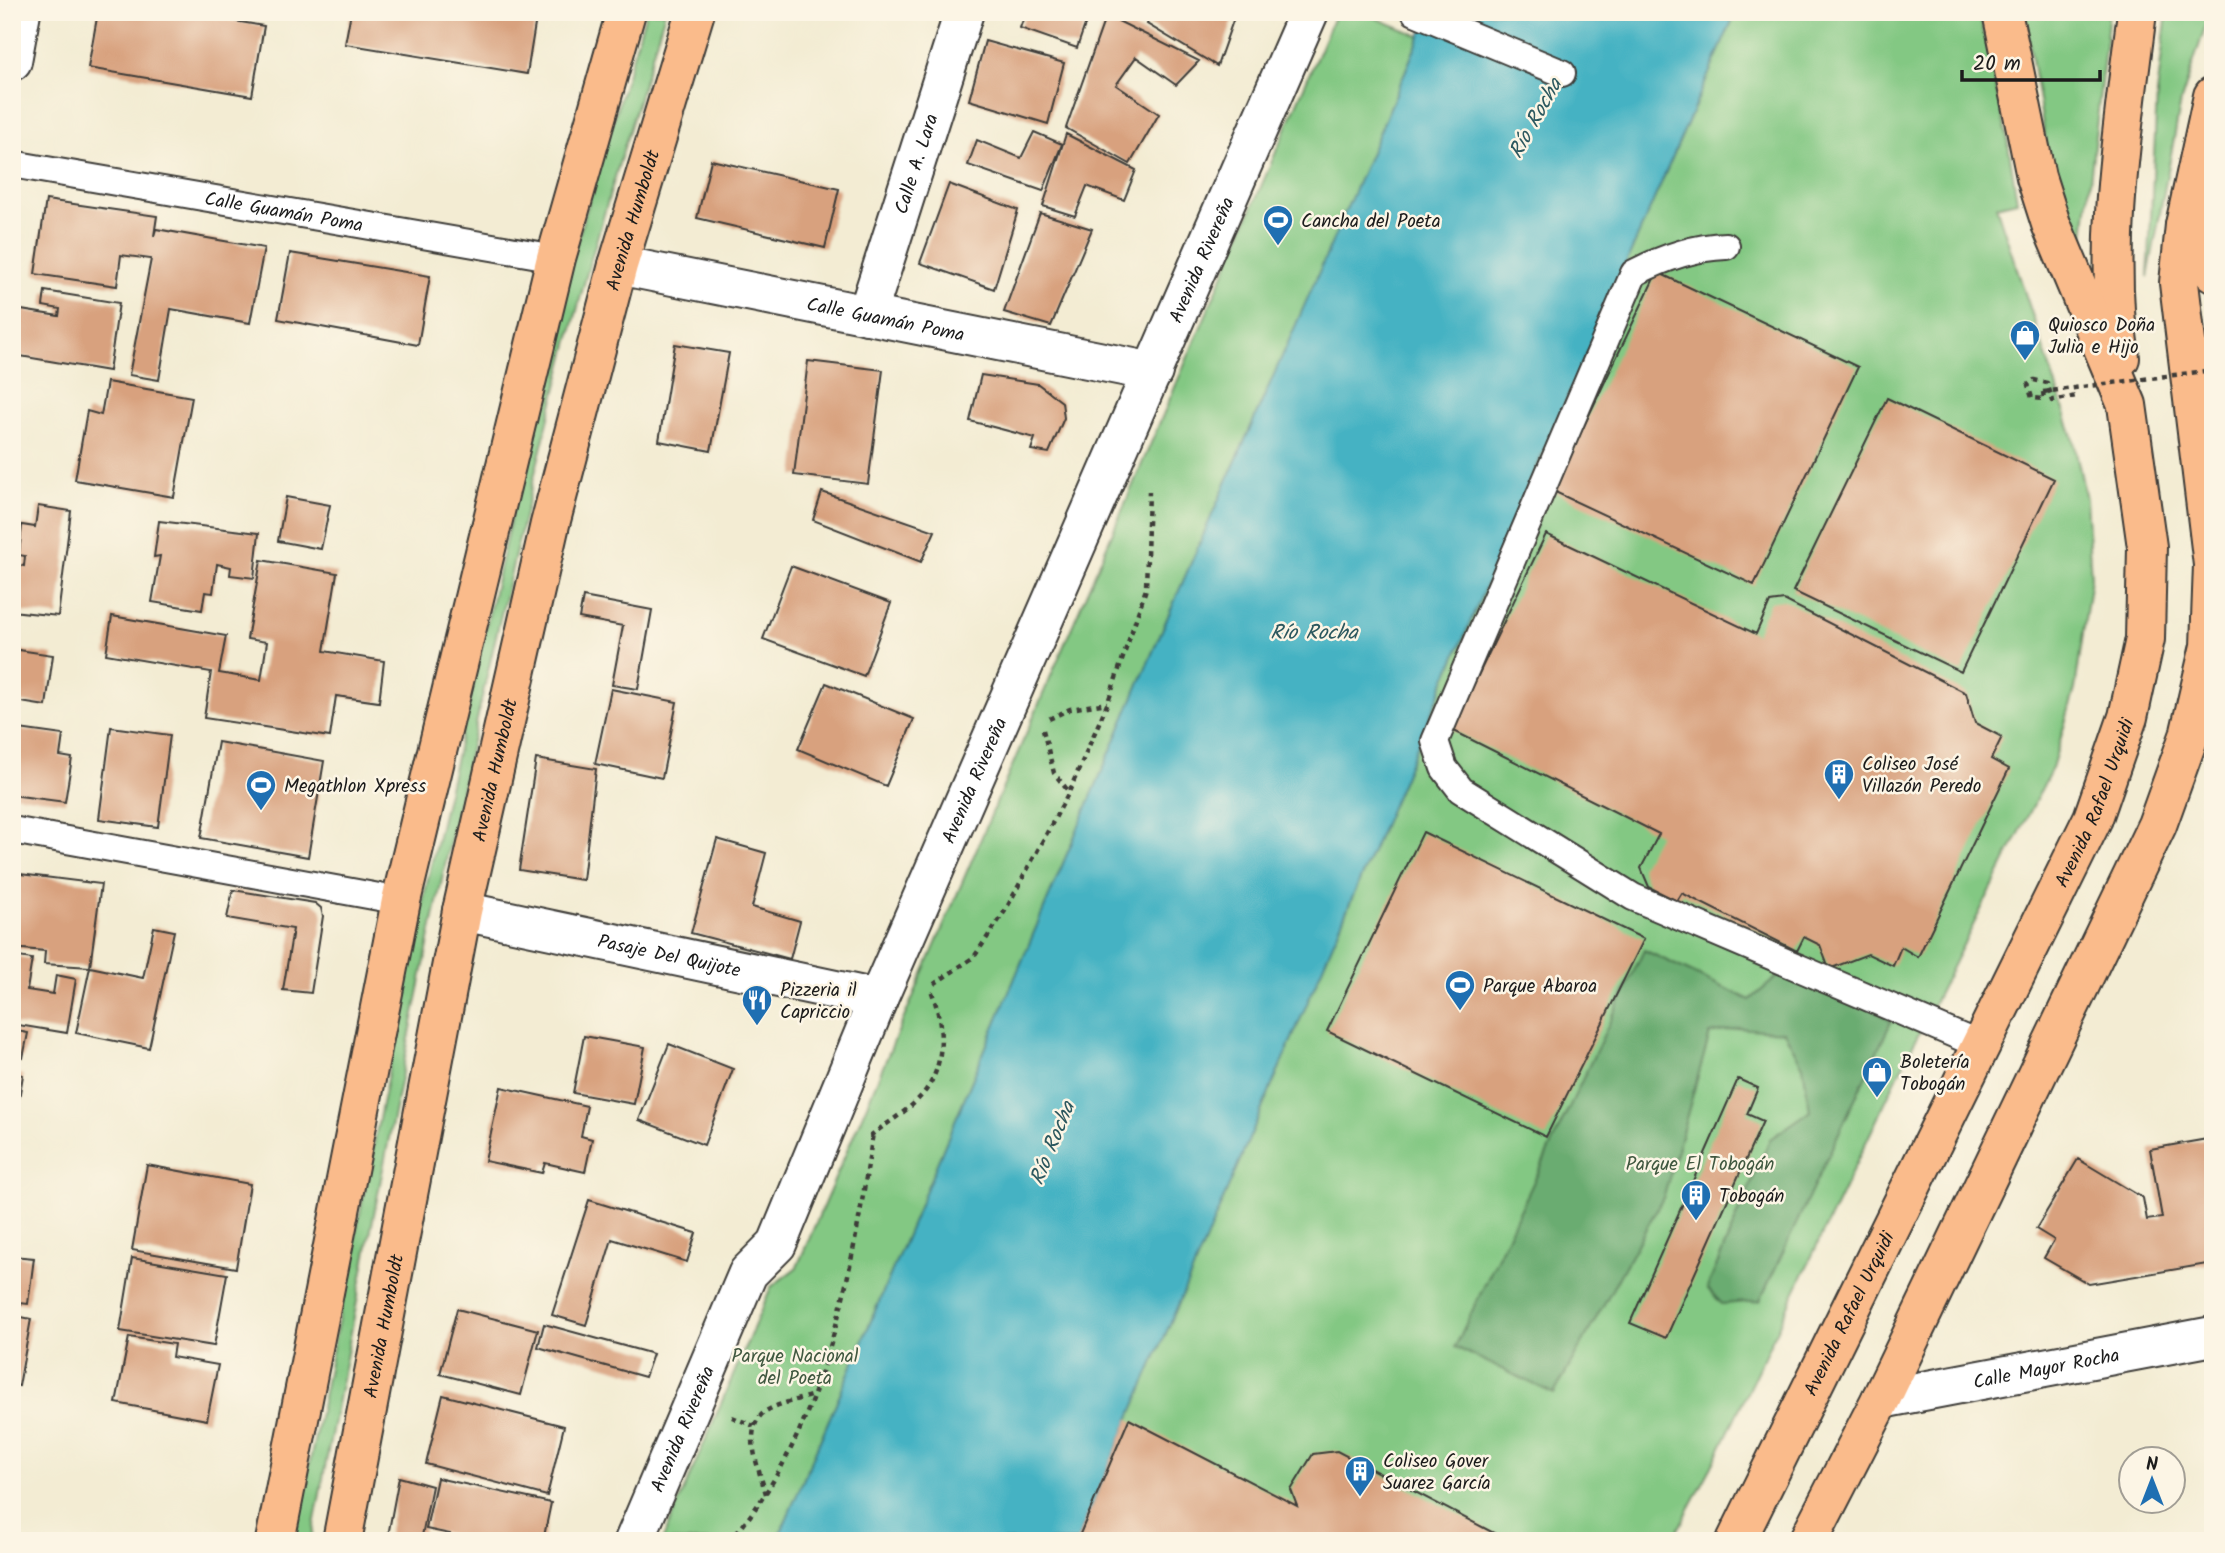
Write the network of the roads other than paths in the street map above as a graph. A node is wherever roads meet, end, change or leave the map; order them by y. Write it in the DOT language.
graph roads {
  1 [pos="21,12"];
  2 [pos="626,12"];
  3 [pos="695,12"];
  4 [pos="964,12"];
  5 [pos="1309,12"];
  6 [pos="1415,12"];
  7 [pos="2002,12"];
  8 [pos="2137,12"];
  9 [pos="12,61"];
  10 [pos="1562,73"];
  11 [pos="2213,96"];
  12 [pos="12,164"];
  13 [pos="2185,225"];
  14 [pos="1726,246"];
  15 [pos="556,258"];
  16 [pos="618,265"];
  17 [pos="2213,272"];
  18 [pos="867,315"];
  19 [pos="1153,372"];
  20 [pos="2127,405"];
  21 [pos="12,830"];
  22 [pos="401,901"];
  23 [pos="462,911"];
  24 [pos="878,999"];
  25 [pos="1982,1046"];
  26 [pos="2213,1336"];
  27 [pos="1881,1399"];
  28 [pos="275,1541"];
  29 [pos="342,1541"];
  30 [pos="634,1541"];
  31 [pos="1736,1541"];
  32 [pos="1808,1541"];
  1 -- 9 [label="street"];
  2 -- 15 [label="main road"];
  3 -- 16 [label="main road, Avenida Humboldt"];
  4 -- 18 [label="street, Calle A. Lara"];
  5 -- 19 [label="street, Avenida Rivereña"];
  6 -- 10 [label="lane"];
  7 -- 20 [label="main road, Avenida Rafael Urquidi"];
  8 -- 20 [label="main road"];
  11 -- 13 [label="main road"];
  12 -- 15 [label="lane, Calle Guamán Poma"];
  13 -- 17 [label="main road"];
  13 -- 27 [label="main road"];
  14 -- 25 [label="lane"];
  15 -- 22 [label="main road"];
  16 -- 18 [label="street, Calle Guamán Poma"];
  16 -- 23 [label="main road, Avenida Humboldt"];
  18 -- 19 [label="street, Calle Guamán Poma"];
  19 -- 24 [label="street, Avenida Rivereña"];
  20 -- 25 [label="main road, Avenida Rafael Urquidi"];
  21 -- 22 [label="lane"];
  22 -- 28 [label="main road"];
  23 -- 24 [label="street, Pasaje Del Quijote"];
  23 -- 29 [label="main road, Avenida Humboldt"];
  24 -- 30 [label="street, Avenida Rivereña"];
  25 -- 31 [label="main road, Avenida Rafael Urquidi"];
  26 -- 27 [label="street, Calle Mayor Rocha"];
  27 -- 32 [label="main road"];
}
